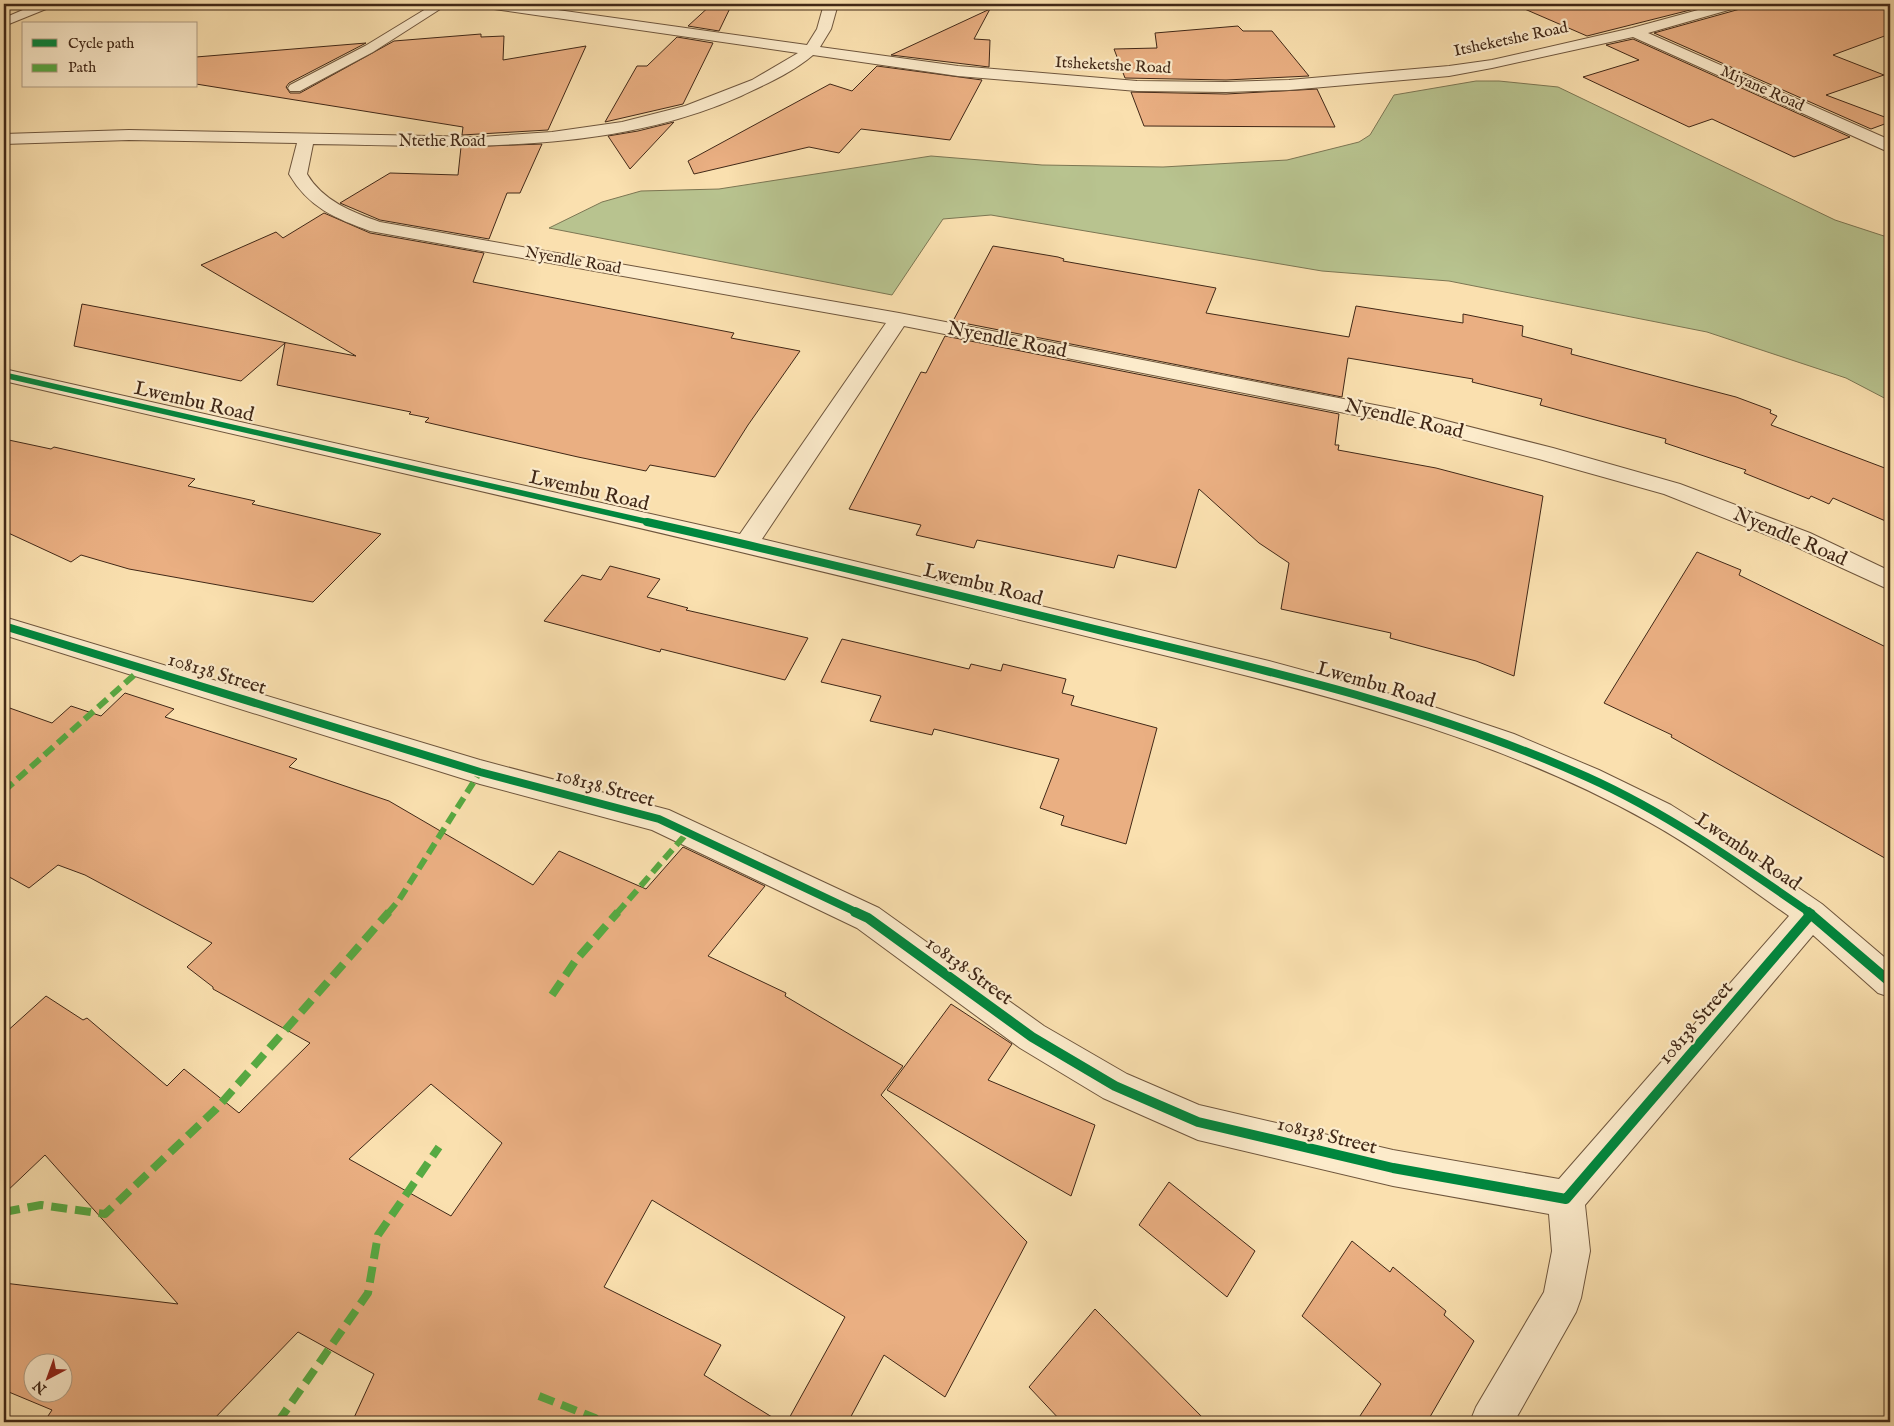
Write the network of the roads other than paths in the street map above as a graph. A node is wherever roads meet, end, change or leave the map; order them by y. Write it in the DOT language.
graph roads {
  1 [pos="47,4"];
  2 [pos="442,4"];
  3 [pos="487,4"];
  4 [pos="831,4"];
  5 [pos="1734,4"];
  6 [pos="4,22"];
  7 [pos="1635,32"];
  8 [pos="810,51"];
  9 [pos="295,88"];
  10 [pos="4,139"];
  11 [pos="306,140"];
  12 [pos="1890,146"];
  13 [pos="899,318"];
  14 [pos="4,375"];
  15 [pos="746,544"];
  16 [pos="1890,581"];
  17 [pos="4,626"];
  18 [pos="1811,914"];
  19 [pos="1890,982"];
  20 [pos="1566,1199"];
  21 [pos="1490,1422"];
  1 -- 6 [label="lane"];
  2 -- 9 [label="lane"];
  3 -- 8 [label="street, Itsheketshe Road"];
  4 -- 8 [label="street, Ntethe Road"];
  5 -- 7 [label="street, Itsheketshe Road"];
  7 -- 8 [label="street, Itsheketshe Road"];
  7 -- 12 [label="street, Miyane Road"];
  8 -- 11 [label="street, Ntethe Road"];
  10 -- 11 [label="street, Ntethe Road"];
  11 -- 13 [label="street, Nyendle Road"];
  13 -- 15 [label="street"];
  13 -- 16 [label="street, Nyendle Road"];
  14 -- 15 [label="street, Lwembu Road"];
  15 -- 18 [label="street, Lwembu Road"];
  17 -- 20 [label="street, 108138 Street"];
  18 -- 19 [label="street, Lwembu Road"];
  18 -- 20 [label="street, 108138 Street"];
  20 -- 21 [label="street"];
}
